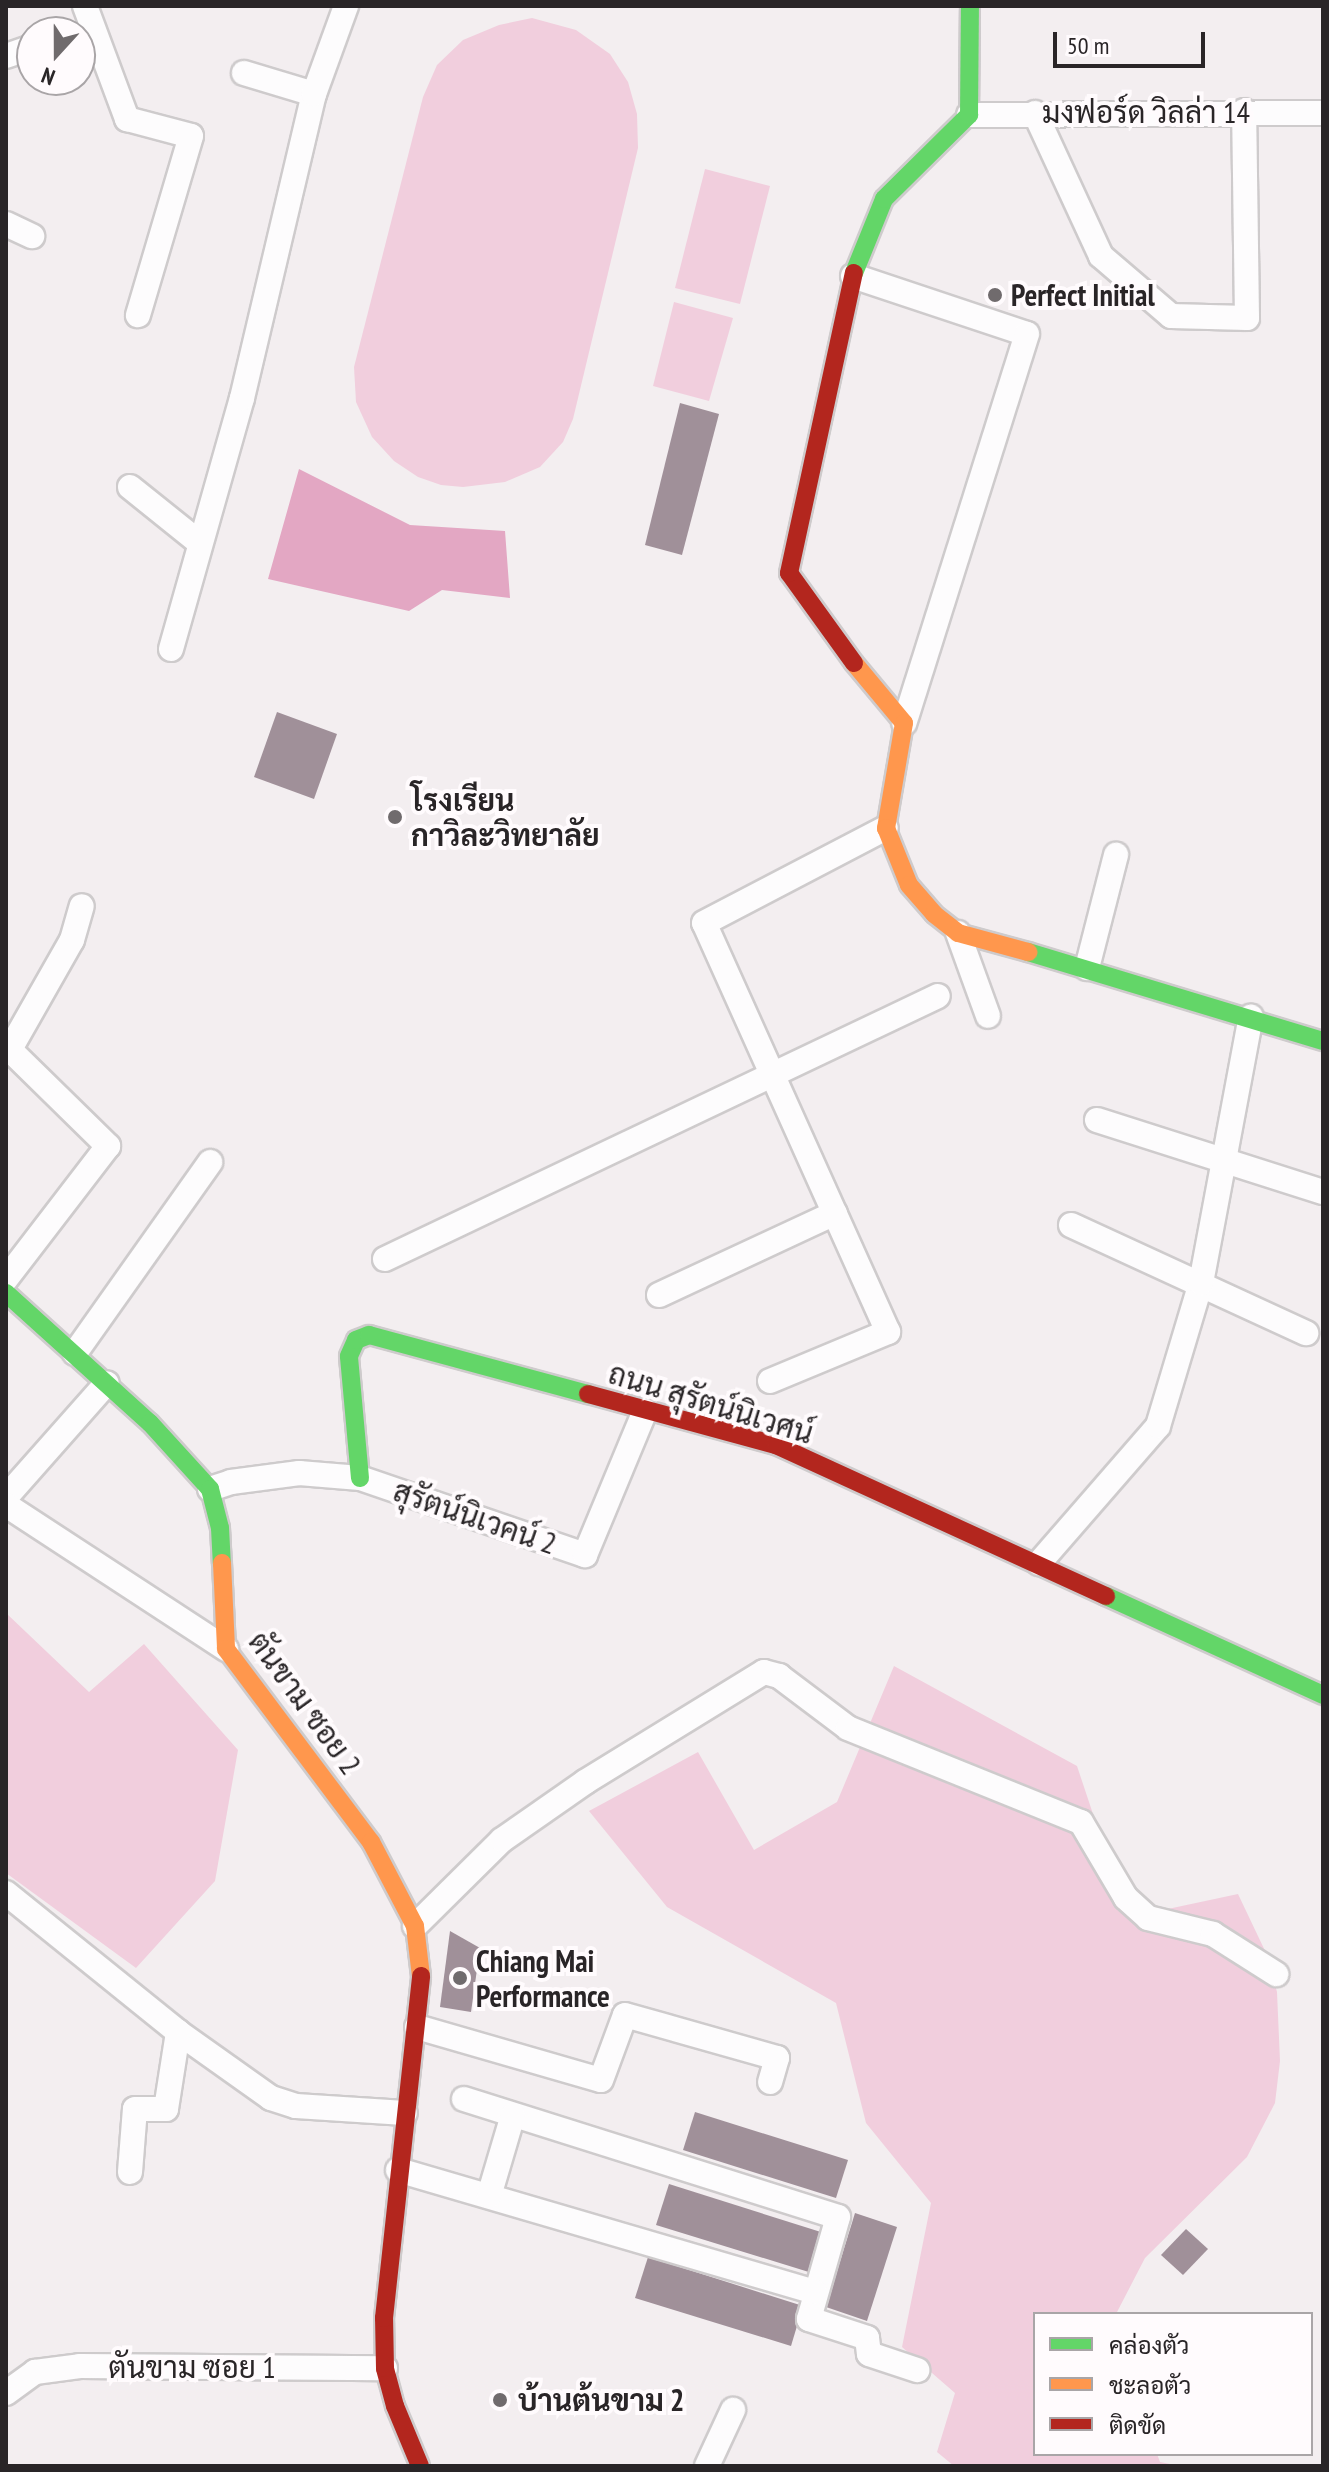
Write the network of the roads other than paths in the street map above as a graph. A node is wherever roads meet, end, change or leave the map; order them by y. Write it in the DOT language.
graph roads {
  1 [pos="346,6"];
  2 [pos="970,6"];
  3 [pos="96,51"];
  4 [pos="244,73"];
  5 [pos="314,94"];
  6 [pos="1244,111"];
  7 [pos="1035,113"];
  8 [pos="1323,113"];
  9 [pos="969,115"];
  10 [pos="6,224"];
  11 [pos="32,236"];
  12 [pos="853,276"];
  13 [pos="138,315"];
  14 [pos="130,487"];
  15 [pos="200,543"];
  16 [pos="171,649"];
  17 [pos="904,723"];
  18 [pos="886,828"];
  19 [pos="1116,855"];
  20 [pos="82,906"];
  21 [pos="958,933"];
  22 [pos="1087,968"];
  23 [pos="938,996"];
  24 [pos="988,1016"];
  25 [pos="1251,1017"];
  26 [pos="1323,1041"];
  27 [pos="8,1048"];
  28 [pos="773,1074"];
  29 [pos="1097,1120"];
  30 [pos="1223,1159"];
  31 [pos="210,1162"];
  32 [pos="1323,1192"];
  33 [pos="835,1213"];
  34 [pos="1071,1225"];
  35 [pos="385,1259"];
  36 [pos="6,1279"];
  37 [pos="1201,1283"];
  38 [pos="6,1293"];
  39 [pos="659,1295"];
  40 [pos="1306,1333"];
  41 [pos="75,1353"];
  42 [pos="770,1381"];
  43 [pos="107,1383"];
  44 [pos="645,1411"];
  45 [pos="360,1478"];
  46 [pos="210,1489"];
  47 [pos="6,1497"];
  48 [pos="6,1505"];
  49 [pos="1039,1563"];
  50 [pos="226,1649"];
  51 [pos="1323,1695"];
  52 [pos="6,1893"];
  53 [pos="415,1926"];
  54 [pos="1276,1974"];
  55 [pos="417,2027"];
  56 [pos="178,2032"];
  57 [pos="770,2082"];
  58 [pos="464,2099"];
  59 [pos="405,2113"];
  60 [pos="513,2115"];
  61 [pos="398,2170"];
  62 [pos="130,2172"];
  63 [pos="489,2196"];
  64 [pos="815,2292"];
  65 [pos="385,2368"];
  66 [pos="917,2370"];
  67 [pos="6,2393"];
  68 [pos="733,2410"];
  69 [pos="420,2466"];
  70 [pos="707,2466"];
  1 -- 5 [label="street"];
  2 -- 9 [label="street"];
  3 -- 13 [label="street"];
  4 -- 5 [label="street"];
  5 -- 15 [label="street"];
  6 -- 7 [label="street, มงฟอร์ด วิลล่า 14"];
  6 -- 7 [label="street"];
  6 -- 8 [label="street, มงฟอร์ด วิลล่า 14"];
  7 -- 9 [label="street, มงฟอร์ด วิลล่า 14"];
  9 -- 12 [label="street"];
  10 -- 11 [label="street"];
  12 -- 17 [label="street"];
  12 -- 17 [label="street"];
  14 -- 15 [label="street"];
  15 -- 16 [label="street"];
  17 -- 18 [label="street"];
  18 -- 21 [label="street"];
  18 -- 28 [label="street"];
  19 -- 22 [label="street"];
  20 -- 27 [label="street"];
  21 -- 22 [label="street"];
  21 -- 24 [label="street"];
  22 -- 25 [label="street"];
  23 -- 28 [label="street"];
  25 -- 26 [label="street"];
  25 -- 30 [label="street"];
  27 -- 36 [label="street"];
  28 -- 33 [label="street"];
  28 -- 35 [label="street"];
  29 -- 30 [label="street"];
  30 -- 32 [label="street"];
  30 -- 37 [label="street"];
  31 -- 41 [label="street"];
  33 -- 39 [label="street"];
  33 -- 42 [label="street"];
  34 -- 37 [label="street"];
  37 -- 40 [label="street"];
  37 -- 49 [label="street"];
  38 -- 41 [label="street, ตันขาม ซอย 2"];
  41 -- 43 [label="street, ตันขาม ซอย 2"];
  43 -- 46 [label="street, ตันขาม ซอย 2"];
  43 -- 47 [label="street"];
  44 -- 45 [label="street, สุรัตน์นิเวคน์ 2"];
  44 -- 45 [label="street, ถนน สุรัตน์นิเวศน์"];
  44 -- 49 [label="street, ถนน สุรัตน์นิเวศน์"];
  45 -- 46 [label="street, สุรัตน์นิเวคน์ 2"];
  46 -- 50 [label="street, ตันขาม ซอย 2"];
  48 -- 50 [label="street"];
  49 -- 51 [label="street, ถนน สุรัตน์นิเวศน์"];
  50 -- 53 [label="street, ตันขาม ซอย 2"];
  52 -- 56 [label="street"];
  53 -- 54 [label="street"];
  53 -- 55 [label="street"];
  55 -- 57 [label="street"];
  55 -- 59 [label="street"];
  56 -- 59 [label="street"];
  56 -- 62 [label="street"];
  58 -- 60 [label="street"];
  59 -- 61 [label="street"];
  60 -- 63 [label="street"];
  60 -- 64 [label="street"];
  61 -- 63 [label="street"];
  61 -- 65 [label="street"];
  63 -- 64 [label="street"];
  64 -- 66 [label="street"];
  65 -- 67 [label="street, ตันขาม ซอย 1"];
  65 -- 69 [label="street"];
  68 -- 70 [label="street"];
}
